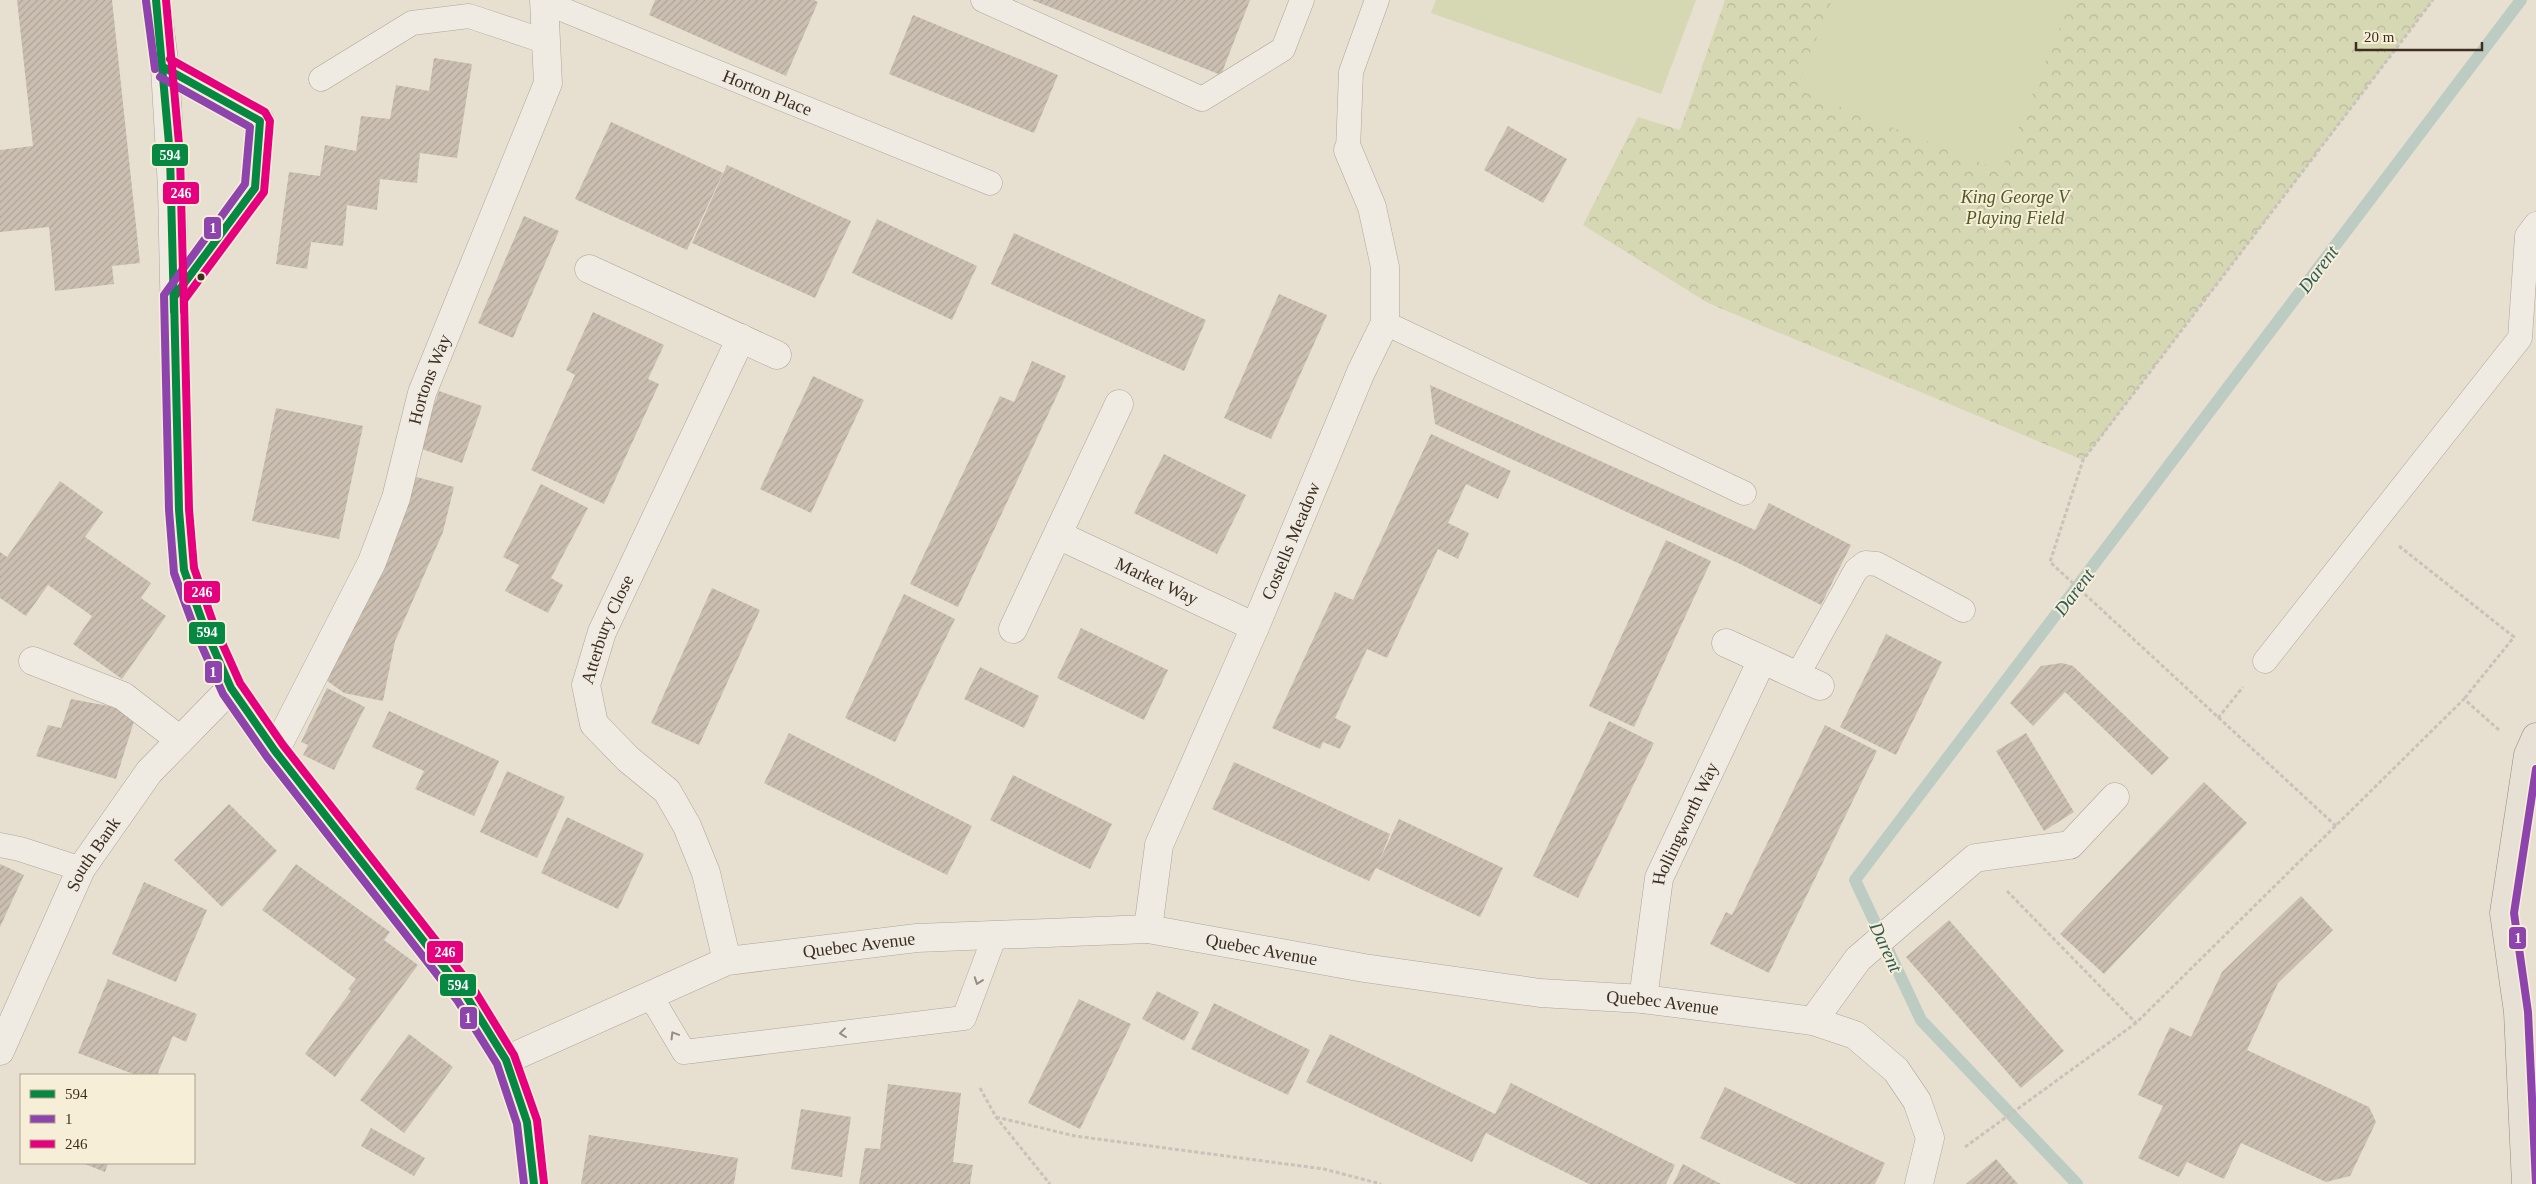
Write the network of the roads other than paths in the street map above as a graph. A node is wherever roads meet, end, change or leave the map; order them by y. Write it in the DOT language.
graph roads {
  1 [pos="156,0"];
  2 [pos="983,0"];
  3 [pos="1302,0"];
  4 [pos="1376,0"];
  5 [pos="544,1"];
  6 [pos="547,42"];
  7 [pos="165,68"];
  8 [pos="321,79"];
  9 [pos="1348,150"];
  10 [pos="990,183"];
  11 [pos="2536,224"];
  12 [pos="589,269"];
  13 [pos="174,296"];
  14 [pos="1385,323"];
  15 [pos="741,338"];
  16 [pos="777,355"];
  17 [pos="1119,404"];
  18 [pos="1744,493"];
  19 [pos="1058,535"];
  20 [pos="1963,610"];
  21 [pos="1255,627"];
  22 [pos="1013,629"];
  23 [pos="1726,643"];
  24 [pos="1762,660"];
  25 [pos="33,661"];
  26 [pos="2264,661"];
  27 [pos="1809,681"];
  28 [pos="231,688"];
  29 [pos="180,740"];
  30 [pos="2532,746"];
  31 [pos="275,752"];
  32 [pos="2115,797"];
  33 [pos="0,846"];
  34 [pos="81,869"];
  35 [pos="1148,928"];
  36 [pos="995,935"];
  37 [pos="727,961"];
  38 [pos="650,995"];
  39 [pos="1643,999"];
  40 [pos="1813,1020"];
  41 [pos="0,1051"];
  42 [pos="506,1060"];
  43 [pos="1919,1182"];
  44 [pos="534,1184"];
  45 [pos="2526,1184"];
  1 -- 7 [label="street"];
  2 -- 3 [label="lane"];
  4 -- 9 [label="lane"];
  5 -- 6 [label="street, Hortons Way"];
  5 -- 10 [label="lane, Horton Place"];
  6 -- 8 [label="lane"];
  6 -- 31 [label="street, Hortons Way"];
  7 -- 13 [label="street"];
  7 -- 13 [label="street"];
  9 -- 14 [label="street, Costells Meadow"];
  11 -- 26 [label="lane"];
  12 -- 15 [label="street"];
  13 -- 28 [label="street"];
  14 -- 18 [label="lane"];
  14 -- 21 [label="street, Costells Meadow"];
  15 -- 16 [label="street"];
  15 -- 37 [label="street, Atterbury Close"];
  17 -- 19 [label="street"];
  19 -- 21 [label="street, Market Way"];
  19 -- 22 [label="street"];
  20 -- 27 [label="lane"];
  21 -- 35 [label="street, Costells Meadow"];
  23 -- 24 [label="street"];
  24 -- 27 [label="street"];
  24 -- 39 [label="street, Hollingworth Way"];
  25 -- 29 [label="street"];
  28 -- 29 [label="street, South Bank"];
  28 -- 31 [label="street"];
  29 -- 34 [label="street, South Bank"];
  30 -- 45 [label="main road"];
  31 -- 42 [label="street"];
  32 -- 40 [label="street"];
  33 -- 34 [label="lane"];
  34 -- 41 [label="street, South Bank"];
  35 -- 36 [label="street, Quebec Avenue"];
  35 -- 39 [label="street, Quebec Avenue"];
  36 -- 37 [label="street, Quebec Avenue"];
  36 -- 38 [label="lane, one-way"];
  37 -- 38 [label="street, Quebec Avenue"];
  38 -- 42 [label="street, Quebec Avenue"];
  39 -- 40 [label="street, Quebec Avenue"];
  40 -- 43 [label="street, Quebec Avenue"];
  42 -- 44 [label="street"];
}
